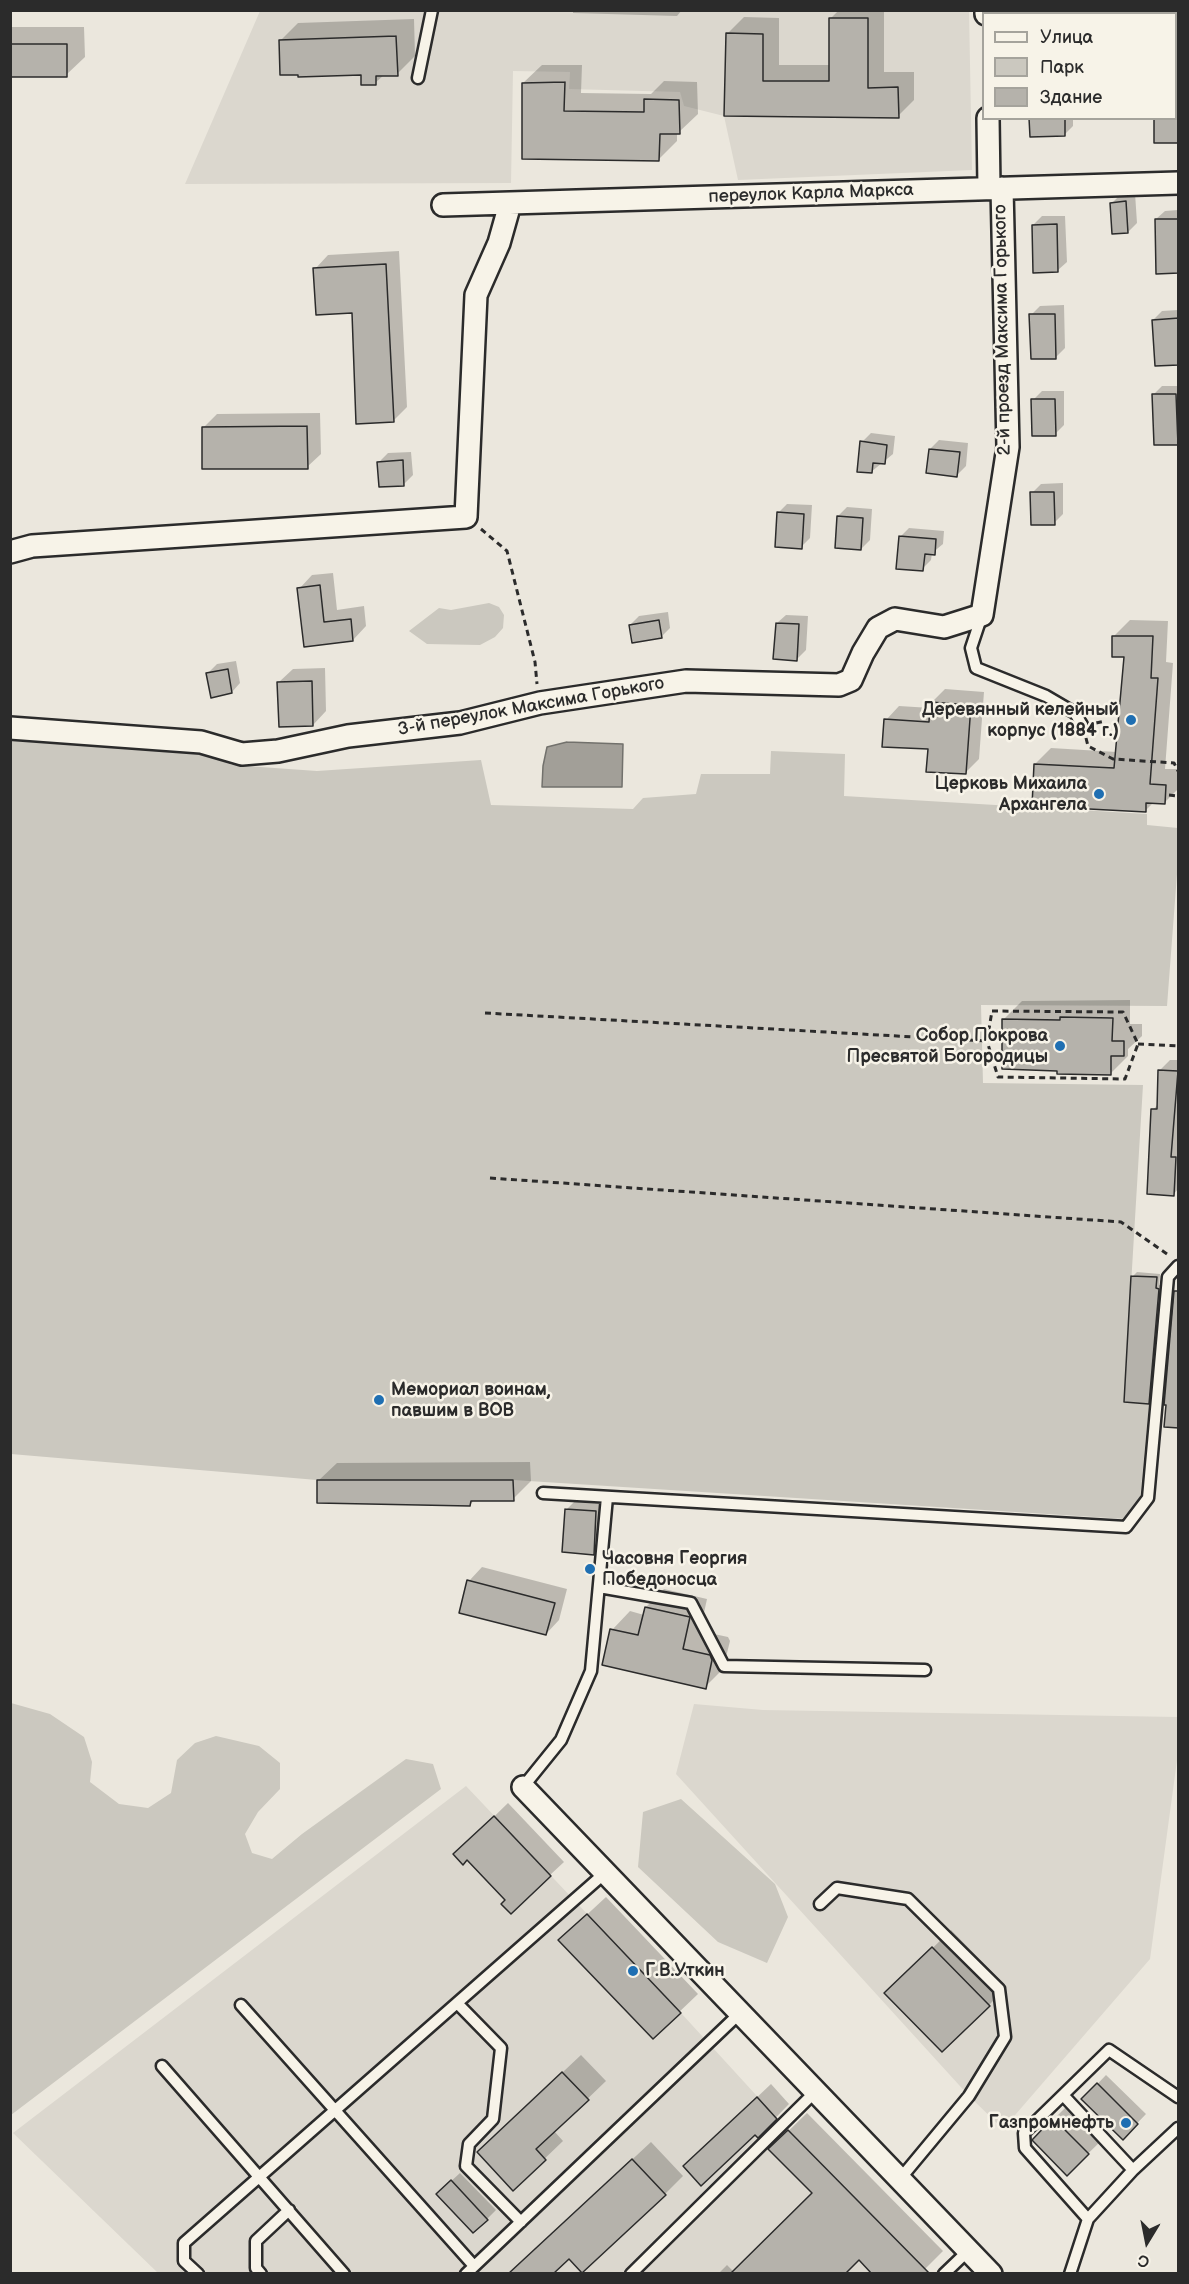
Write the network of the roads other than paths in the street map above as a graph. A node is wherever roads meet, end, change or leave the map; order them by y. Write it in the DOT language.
graph roads {
  1 [pos="432,10"];
  2 [pos="418,78"];
  3 [pos="988,120"];
  4 [pos="1179,183"];
  5 [pos="996,188"];
  6 [pos="510,204"];
  7 [pos="442,205"];
  8 [pos="10,552"];
  9 [pos="982,615"];
  10 [pos="1082,725"];
  11 [pos="10,728"];
  12 [pos="1179,1264"];
  13 [pos="543,1493"];
  14 [pos="607,1497"];
  15 [pos="598,1587"];
  16 [pos="925,1670"];
  17 [pos="523,1787"];
  18 [pos="606,1872"];
  19 [pos="820,1904"];
  20 [pos="457,2003"];
  21 [pos="241,2005"];
  22 [pos="741,2013"];
  23 [pos="162,2066"];
  24 [pos="816,2091"];
  25 [pos="1063,2095"];
  26 [pos="1179,2097"];
  27 [pos="335,2111"];
  28 [pos="1179,2128"];
  29 [pos="1132,2170"];
  30 [pos="260,2177"];
  31 [pos="900,2179"];
  32 [pos="289,2210"];
  33 [pos="1088,2219"];
  34 [pos="521,2222"];
  35 [pos="969,2250"];
  36 [pos="470,2270"];
  37 [pos="198,2274"];
  38 [pos="261,2274"];
  39 [pos="344,2274"];
  40 [pos="631,2274"];
  41 [pos="944,2274"];
  42 [pos="991,2274"];
  43 [pos="1070,2274"];
  1 -- 2 [label="lane"];
  3 -- 5 [label="street, 2-й проезд Максима Горького"];
  4 -- 5 [label="street, переулок Карла Маркса"];
  5 -- 6 [label="street, переулок Карла Маркса"];
  5 -- 9 [label="street, 2-й проезд Максима Горького"];
  6 -- 7 [label="street, переулок Карла Маркса"];
  6 -- 8 [label="street"];
  9 -- 10 [label="lane"];
  9 -- 11 [label="street, 3-й переулок Максима Горького"];
  12 -- 14 [label="lane"];
  13 -- 14 [label="lane"];
  14 -- 15 [label="lane"];
  15 -- 16 [label="lane"];
  15 -- 17 [label="lane"];
  17 -- 18 [label="street"];
  18 -- 20 [label="lane"];
  18 -- 22 [label="street"];
  19 -- 31 [label="lane"];
  20 -- 27 [label="lane"];
  20 -- 34 [label="lane"];
  21 -- 27 [label="lane"];
  22 -- 24 [label="street"];
  22 -- 34 [label="lane"];
  23 -- 30 [label="lane"];
  24 -- 31 [label="street"];
  24 -- 40 [label="lane"];
  25 -- 26 [label="lane"];
  25 -- 29 [label="lane"];
  25 -- 33 [label="lane"];
  27 -- 30 [label="lane"];
  27 -- 36 [label="lane"];
  28 -- 29 [label="lane"];
  29 -- 33 [label="lane"];
  30 -- 32 [label="lane"];
  30 -- 37 [label="lane"];
  31 -- 35 [label="street"];
  32 -- 38 [label="lane"];
  32 -- 39 [label="lane"];
  33 -- 43 [label="lane"];
  34 -- 36 [label="lane"];
  35 -- 41 [label="lane"];
  35 -- 42 [label="street"];
}
